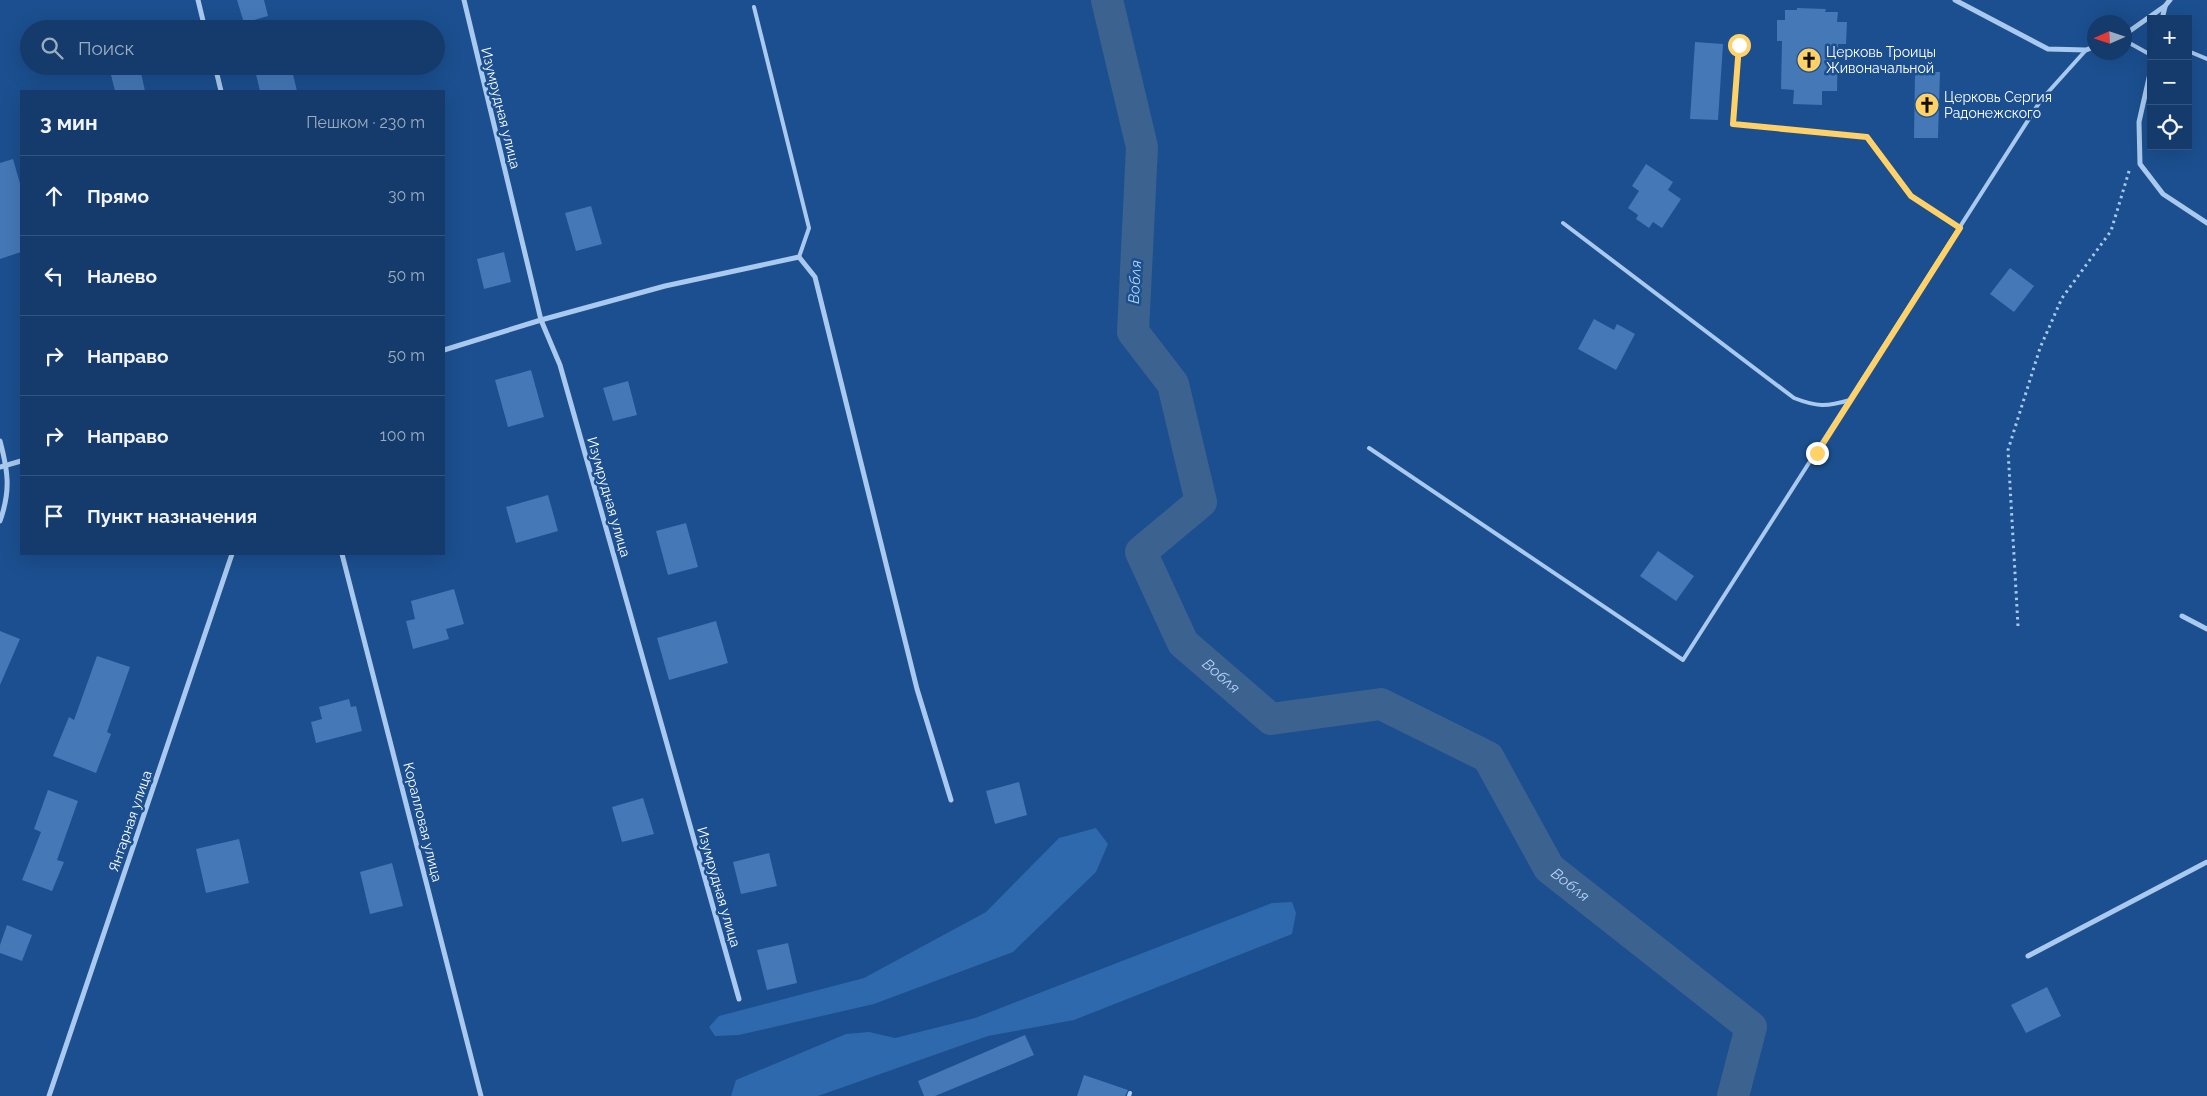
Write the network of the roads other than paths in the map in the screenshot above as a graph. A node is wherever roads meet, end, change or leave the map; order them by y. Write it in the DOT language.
graph roads {
  1 [pos="198,0"];
  2 [pos="464,0"];
  3 [pos="1956,0"];
  4 [pos="2170,0"];
  5 [pos="2165,6"];
  6 [pos="754,7"];
  7 [pos="2163,15"];
  8 [pos="203,20"];
  9 [pos="2132,29"];
  10 [pos="2132,44"];
  11 [pos="2086,50"];
  12 [pos="2147,53"];
  13 [pos="2192,53"];
  14 [pos="2207,59"];
  15 [pos="217,75"];
  16 [pos="2147,87"];
  17 [pos="221,90"];
  18 [pos="1563,223"];
  19 [pos="2207,224"];
  20 [pos="799,257"];
  21 [pos="541,320"];
  22 [pos="445,350"];
  23 [pos="1851,400"];
  24 [pos="0,441"];
  25 [pos="1369,448"];
  26 [pos="20,461"];
  27 [pos="3,466"];
  28 [pos="0,520"];
  29 [pos="232,555"];
  30 [pos="342,555"];
  31 [pos="2182,616"];
  32 [pos="2207,629"];
  33 [pos="951,800"];
  34 [pos="2207,862"];
  35 [pos="2028,956"];
  36 [pos="739,999"];
  37 [pos="49,1096"];
  38 [pos="481,1096"];
  1 -- 8 [label="street"];
  2 -- 21 [label="street, Изумрудная улица"];
  3 -- 11 [label="street"];
  4 -- 5 [label="street"];
  5 -- 7 [label="street"];
  5 -- 9 [label="street"];
  6 -- 20 [label="lane"];
  10 -- 12 [label="lane"];
  11 -- 23 [label="lane"];
  13 -- 14 [label="lane"];
  15 -- 17 [label="street"];
  16 -- 19 [label="street"];
  18 -- 23 [label="lane"];
  20 -- 21 [label="street"];
  20 -- 33 [label="street"];
  21 -- 22 [label="street"];
  21 -- 36 [label="street, Изумрудная улица"];
  23 -- 25 [label="lane"];
  24 -- 27 [label="street"];
  26 -- 27 [label="street"];
  27 -- 28 [label="street"];
  29 -- 37 [label="street, Янтарная улица"];
  30 -- 38 [label="street, Коралловая улица"];
  31 -- 32 [label="street"];
  34 -- 35 [label="street"];
}
